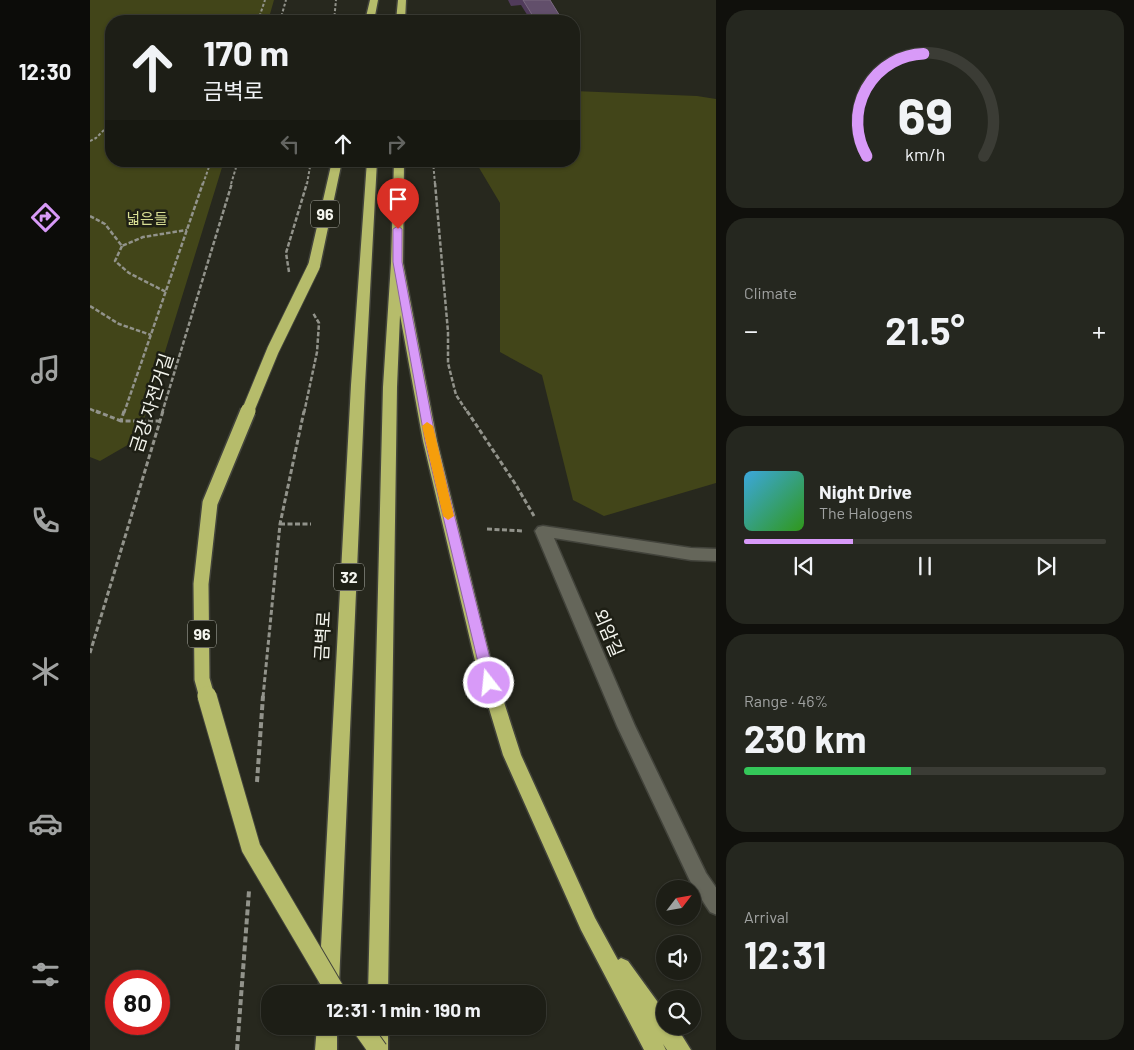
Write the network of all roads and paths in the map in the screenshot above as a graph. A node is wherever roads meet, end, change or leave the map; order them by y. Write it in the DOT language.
graph roads {
  1 [pos="265,0"];
  2 [pos="286,0"];
  3 [pos="336,0"];
  4 [pos="374,0"];
  5 [pos="378,0"];
  6 [pos="402,0"];
  7 [pos="260,15"];
  8 [pos="282,15"];
  9 [pos="335,15"];
  10 [pos="370,15"];
  11 [pos="377,15"];
  12 [pos="402,15"];
  13 [pos="105,129"];
  14 [pos="90,141"];
  15 [pos="208,167"];
  16 [pos="236,167"];
  17 [pos="311,167"];
  18 [pos="336,167"];
  19 [pos="372,167"];
  20 [pos="399,167"];
  21 [pos="434,167"];
  22 [pos="90,216"];
  23 [pos="187,230"];
  24 [pos="122,246"];
  25 [pos="397,262"];
  26 [pos="289,273"];
  27 [pos="166,292"];
  28 [pos="90,306"];
  29 [pos="310,308"];
  30 [pos="151,335"];
  31 [pos="90,409"];
  32 [pos="121,421"];
  33 [pos="160,421"];
  34 [pos="280,524"];
  35 [pos="310,524"];
  36 [pos="487,529"];
  37 [pos="543,531"];
  38 [pos="716,555"];
  39 [pos="90,653"];
  40 [pos="257,784"];
  41 [pos="249,881"];
  42 [pos="716,906"];
  43 [pos="588,924"];
  44 [pos="328,985"];
  45 [pos="333,985"];
  46 [pos="378,985"];
  47 [pos="327,1035"];
  48 [pos="367,1035"];
  49 [pos="378,1035"];
  50 [pos="237,1050"];
  51 [pos="326,1050"];
  52 [pos="377,1050"];
  53 [pos="655,1050"];
  54 [pos="680,1050"];
  1 -- 7 [label="path"];
  2 -- 8 [label="path"];
  3 -- 9 [label="path"];
  4 -- 10 [label="highway"];
  5 -- 11 [label="highway"];
  6 -- 12 [label="highway"];
  13 -- 14 [label="path"];
  15 -- 23 [label="path"];
  16 -- 33 [label="path, 금강 자전거길"];
  17 -- 26 [label="path"];
  18 -- 45 [label="highway, 96, bridge"];
  19 -- 44 [label="highway, 금벽로 / 32"];
  20 -- 25 [label="highway, 32"];
  21 -- 37 [label="path"];
  22 -- 24 [label="path"];
  23 -- 24 [label="path"];
  23 -- 27 [label="path"];
  24 -- 27 [label="path"];
  25 -- 43 [label="highway"];
  25 -- 46 [label="highway, 32"];
  27 -- 30 [label="path"];
  28 -- 30 [label="path"];
  29 -- 34 [label="path"];
  30 -- 32 [label="path"];
  31 -- 32 [label="path"];
  32 -- 33 [label="path"];
  33 -- 39 [label="path, 금강 자전거길"];
  34 -- 35 [label="path"];
  34 -- 40 [label="path"];
  36 -- 37 [label="path"];
  37 -- 38 [label="street"];
  37 -- 42 [label="street, 외암길"];
  41 -- 50 [label="path"];
  43 -- 53 [label="highway"];
  43 -- 54 [label="highway"];
  47 -- 51 [label="highway"];
  48 -- 52 [label="highway, bridge"];
  49 -- 52 [label="highway"];
}
